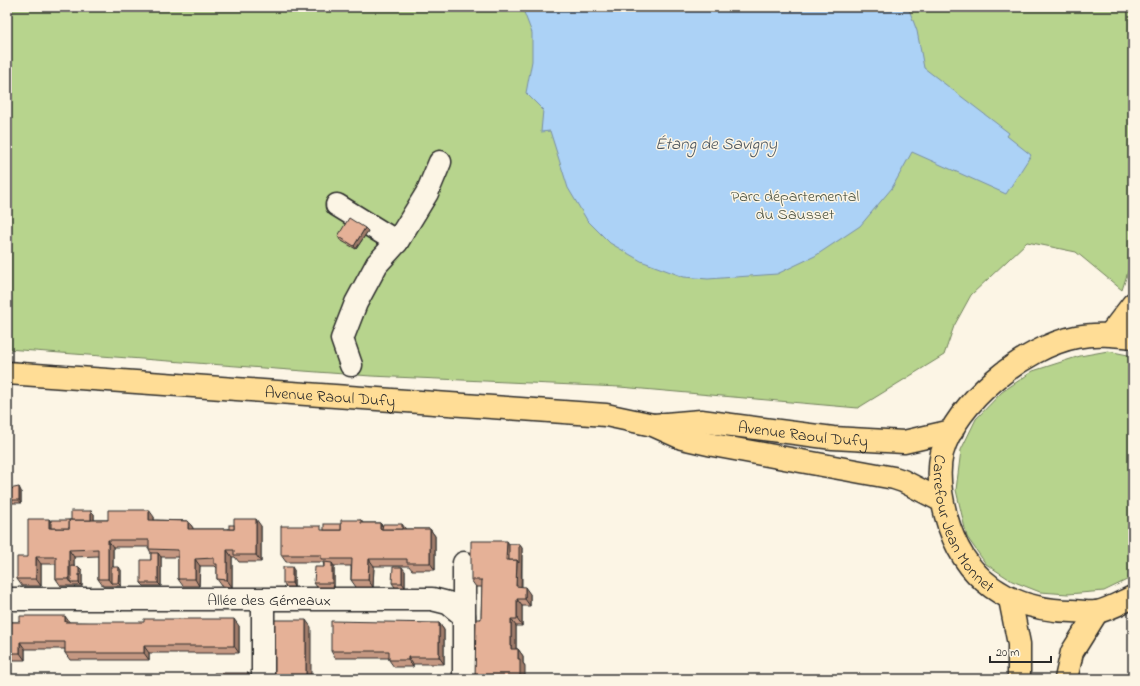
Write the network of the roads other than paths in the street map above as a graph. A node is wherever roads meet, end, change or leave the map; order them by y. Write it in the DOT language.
graph roads {
  1 [pos="440,162"];
  2 [pos="337,205"];
  3 [pos="397,242"];
  4 [pos="1133,304"];
  5 [pos="1110,334"];
  6 [pos="1133,337"];
  7 [pos="351,364"];
  8 [pos="7,373"];
  9 [pos="654,425"];
  10 [pos="952,431"];
  11 [pos="942,501"];
  12 [pos="464,563"];
  13 [pos="1133,597"];
  14 [pos="7,599"];
  15 [pos="1010,599"];
  16 [pos="263,600"];
  17 [pos="1097,612"];
  18 [pos="464,616"];
  19 [pos="263,679"];
  20 [pos="464,679"];
  21 [pos="1019,679"];
  22 [pos="1066,679"];
  1 -- 3 [label="street"];
  2 -- 3 [label="street"];
  3 -- 7 [label="street"];
  4 -- 5 [label="main road"];
  5 -- 6 [label="main road, Carrefour Jean Monnet"];
  5 -- 10 [label="main road, Carrefour Jean Monnet"];
  8 -- 9 [label="main road, Avenue Raoul Dufy"];
  9 -- 10 [label="main road, Avenue Raoul Dufy"];
  9 -- 11 [label="main road, Avenue Raoul Dufy"];
  10 -- 11 [label="main road, Carrefour Jean Monnet"];
  11 -- 15 [label="main road, Carrefour Jean Monnet"];
  12 -- 18 [label="street"];
  13 -- 17 [label="main road, Carrefour Jean Monnet"];
  14 -- 16 [label="street, Allée des Gémeaux"];
  15 -- 17 [label="main road, Carrefour Jean Monnet"];
  15 -- 21 [label="main road"];
  16 -- 18 [label="street, Allée des Gémeaux"];
  16 -- 19 [label="street"];
  17 -- 22 [label="main road"];
  18 -- 20 [label="street"];
}
